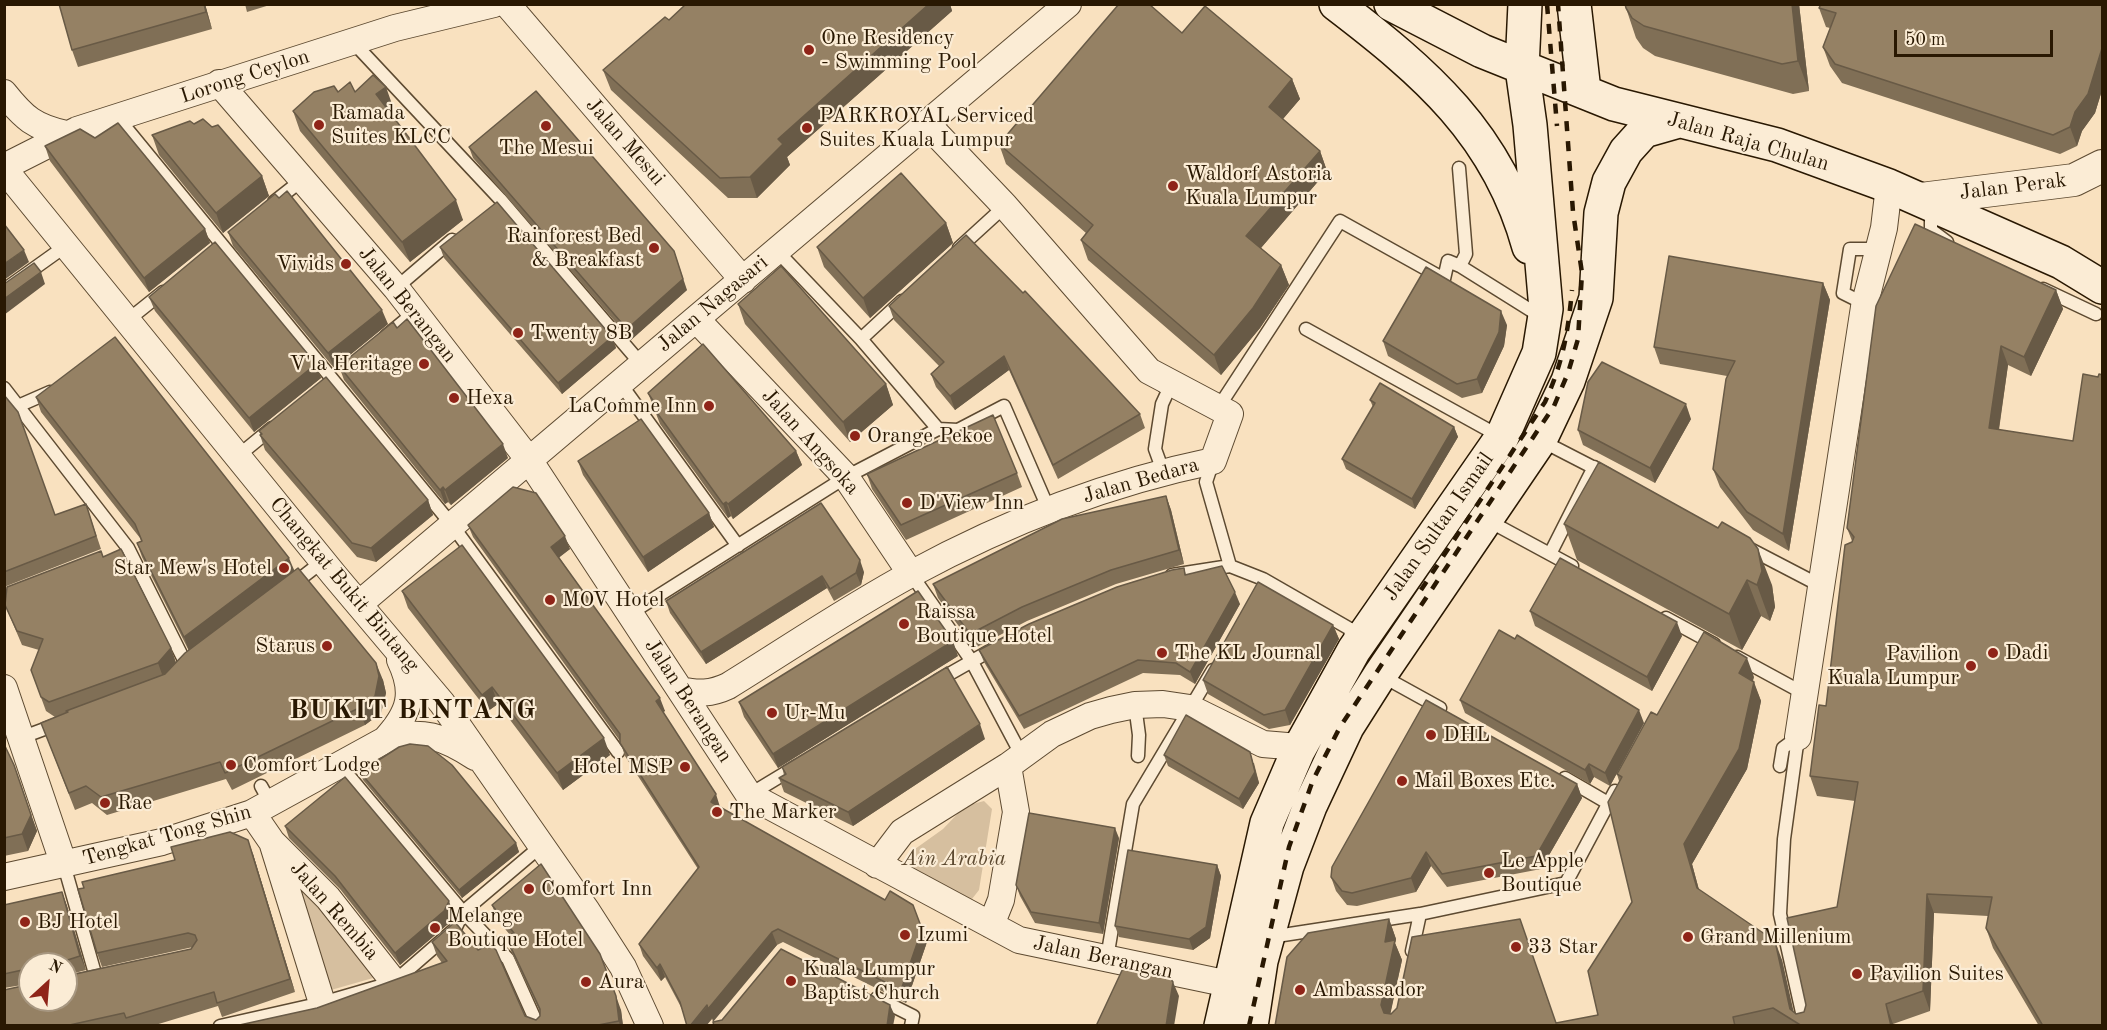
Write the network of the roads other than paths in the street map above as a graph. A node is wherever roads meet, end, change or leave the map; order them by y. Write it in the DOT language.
graph roads {
  1 [pos="494,4"];
  2 [pos="507,4"];
  3 [pos="1068,4"];
  4 [pos="1336,4"];
  5 [pos="1391,4"];
  6 [pos="1525,4"];
  7 [pos="1574,4"];
  8 [pos="353,42"];
  9 [pos="1522,68"];
  10 [pos="219,83"];
  11 [pos="1584,91"];
  12 [pos="4,93"];
  13 [pos="117,118"];
  14 [pos="1679,121"];
  15 [pos="927,124"];
  16 [pos="66,134"];
  17 [pos="2103,166"];
  18 [pos="4,168"];
  19 [pos="1459,168"];
  20 [pos="302,180"];
  21 [pos="1889,186"];
  22 [pos="1929,203"];
  23 [pos="1005,206"];
  24 [pos="266,209"];
  25 [pos="465,229"];
  26 [pos="67,245"];
  27 [pos="1960,248"];
  28 [pos="777,250"];
  29 [pos="946,260"];
  30 [pos="1460,266"];
  31 [pos="742,280"];
  32 [pos="176,281"];
  33 [pos="2033,284"];
  34 [pos="396,288"];
  35 [pos="4,290"];
  36 [pos="912,292"];
  37 [pos="2099,301"];
  38 [pos="415,312"];
  39 [pos="1546,314"];
  40 [pos="696,319"];
  41 [pos="1306,328"];
  42 [pos="130,329"];
  43 [pos="861,339"];
  44 [pos="378,342"];
  45 [pos="642,365"];
  46 [pos="1149,371"];
  47 [pos="620,383"];
  48 [pos="61,385"];
  49 [pos="4,388"];
  50 [pos="18,406"];
  51 [pos="1218,408"];
  52 [pos="279,422"];
  53 [pos="938,429"];
  54 [pos="1502,437"];
  55 [pos="1540,440"];
  56 [pos="238,456"];
  57 [pos="529,460"];
  58 [pos="1213,461"];
  59 [pos="1594,467"];
  60 [pos="1163,471"];
  61 [pos="846,477"];
  62 [pos="1624,483"];
  63 [pos="1048,510"];
  64 [pos="1486,519"];
  65 [pos="452,525"];
  66 [pos="1734,541"];
  67 [pos="738,546"];
  68 [pos="1550,554"];
  69 [pos="323,561"];
  70 [pos="1230,566"];
  71 [pos="911,574"];
  72 [pos="1587,574"];
  73 [pos="1163,578"];
  74 [pos="1821,586"];
  75 [pos="278,595"];
  76 [pos="359,604"];
  77 [pos="631,613"];
  78 [pos="1659,614"];
  79 [pos="1011,640"];
  80 [pos="392,644"];
  81 [pos="1351,654"];
  82 [pos="1220,658"];
  83 [pos="971,660"];
  84 [pos="189,665"];
  85 [pos="1380,675"];
  86 [pos="4,688"];
  87 [pos="680,690"];
  88 [pos="921,691"];
  89 [pos="1805,694"];
  90 [pos="1135,705"];
  91 [pos="1190,708"];
  92 [pos="1448,713"];
  93 [pos="74,718"];
  94 [pos="15,728"];
  95 [pos="1798,737"];
  96 [pos="385,740"];
  97 [pos="1300,748"];
  98 [pos="618,752"];
  99 [pos="1138,756"];
  100 [pos="810,758"];
  101 [pos="1015,761"];
  102 [pos="483,762"];
  103 [pos="339,764"];
  104 [pos="1780,766"];
  105 [pos="1549,770"];
  106 [pos="1622,779"];
  107 [pos="749,795"];
  108 [pos="261,801"];
  109 [pos="1608,803"];
  110 [pos="272,842"];
  111 [pos="541,846"];
  112 [pos="64,865"];
  113 [pos="877,865"];
  114 [pos="4,877"];
  115 [pos="462,912"];
  116 [pos="1420,914"];
  117 [pos="991,925"];
  118 [pos="1267,938"];
  119 [pos="1410,962"];
  120 [pos="1120,965"];
  121 [pos="112,973"];
  122 [pos="394,982"];
  123 [pos="1229,984"];
  124 [pos="863,991"];
  125 [pos="322,1003"];
  126 [pos="220,1026"];
  127 [pos="538,1026"];
  128 [pos="650,1026"];
  129 [pos="911,1026"];
  130 [pos="1221,1026"];
  131 [pos="1251,1026"];
  132 [pos="1805,1026"];
  1 -- 8 [label="street, Lorong Ceylon"];
  2 -- 31 [label="street, Jalan Mesui"];
  3 -- 15 [label="street, Jalan Nagasari"];
  4 -- 39 [label="main road"];
  5 -- 9 [label="main road, Jalan Raja Chulan"];
  6 -- 9 [label="main road, Jalan Sultan Ismail"];
  7 -- 11 [label="main road"];
  8 -- 10 [label="street, Lorong Ceylon"];
  8 -- 45 [label="lane"];
  9 -- 11 [label="main road, Jalan Raja Chulan"];
  9 -- 39 [label="main road, Jalan Sultan Ismail"];
  10 -- 13 [label="street, Lorong Ceylon"];
  10 -- 20 [label="street, Jalan Berangan"];
  11 -- 14 [label="main road, Jalan Raja Chulan"];
  12 -- 16 [label="street"];
  13 -- 16 [label="street, Lorong Ceylon"];
  13 -- 65 [label="lane"];
  14 -- 21 [label="main road, Jalan Raja Chulan"];
  14 -- 55 [label="main road, Jalan Sultan Ismail"];
  15 -- 23 [label="street"];
  15 -- 28 [label="street, Jalan Nagasari"];
  16 -- 18 [label="street, Lorong Ceylon"];
  17 -- 22 [label="street, Jalan Perak"];
  18 -- 26 [label="street, Changkat Bukit Bintang"];
  19 -- 30 [label="lane"];
  20 -- 24 [label="lane"];
  20 -- 34 [label="street, Jalan Berangan"];
  21 -- 22 [label="main road, Jalan Raja Chulan"];
  21 -- 74 [label="street"];
  22 -- 27 [label="lane"];
  22 -- 37 [label="main road, Jalan Raja Chulan"];
  23 -- 29 [label="lane"];
  23 -- 46 [label="street"];
  25 -- 34 [label="lane"];
  26 -- 35 [label="lane"];
  26 -- 42 [label="street, Changkat Bukit Bintang"];
  28 -- 31 [label="street, Jalan Nagasari"];
  28 -- 43 [label="lane"];
  30 -- 39 [label="lane"];
  30 -- 51 [label="lane"];
  31 -- 40 [label="street, Jalan Nagasari"];
  32 -- 42 [label="lane"];
  33 -- 37 [label="lane"];
  34 -- 38 [label="street, Jalan Berangan"];
  36 -- 43 [label="lane"];
  38 -- 44 [label="lane"];
  38 -- 57 [label="street, Jalan Berangan"];
  39 -- 54 [label="main road, Jalan Sultan Ismail"];
  40 -- 45 [label="street, Jalan Nagasari"];
  40 -- 61 [label="street, Jalan Angsoka"];
  41 -- 54 [label="lane"];
  42 -- 56 [label="street, Changkat Bukit Bintang"];
  43 -- 53 [label="lane"];
  45 -- 47 [label="street, Jalan Nagasari"];
  46 -- 51 [label="street"];
  46 -- 60 [label="lane"];
  47 -- 57 [label="street, Jalan Nagasari"];
  47 -- 67 [label="lane"];
  48 -- 50 [label="lane"];
  49 -- 50 [label="lane"];
  50 -- 84 [label="lane"];
  51 -- 58 [label="street, Jalan Bedara"];
  52 -- 56 [label="lane"];
  53 -- 61 [label="lane"];
  53 -- 63 [label="lane"];
  54 -- 81 [label="main road, Jalan Sultan Ismail"];
  55 -- 59 [label="lane"];
  55 -- 64 [label="main road, Jalan Sultan Ismail"];
  56 -- 69 [label="street, Changkat Bukit Bintang"];
  57 -- 65 [label="street, Jalan Nagasari"];
  57 -- 77 [label="street, Jalan Berangan"];
  58 -- 60 [label="street, Jalan Bedara"];
  58 -- 70 [label="lane"];
  59 -- 62 [label="lane"];
  59 -- 68 [label="lane"];
  60 -- 63 [label="street, Jalan Bedara"];
  61 -- 67 [label="lane"];
  61 -- 71 [label="street, Jalan Angsoka"];
  63 -- 71 [label="street, Jalan Bedara"];
  64 -- 68 [label="lane"];
  64 -- 85 [label="main road, Jalan Sultan Ismail"];
  65 -- 76 [label="street, Jalan Nagasari"];
  65 -- 98 [label="lane"];
  66 -- 74 [label="lane"];
  67 -- 77 [label="lane"];
  68 -- 72 [label="lane"];
  69 -- 75 [label="lane"];
  69 -- 76 [label="street, Changkat Bukit Bintang"];
  70 -- 73 [label="lane"];
  70 -- 81 [label="lane"];
  71 -- 83 [label="lane"];
  71 -- 87 [label="street, Jalan Bedara"];
  74 -- 89 [label="street"];
  76 -- 80 [label="street, Changkat Bukit Bintang"];
  77 -- 87 [label="street, Jalan Berangan"];
  78 -- 89 [label="lane"];
  79 -- 83 [label="lane"];
  80 -- 96 [label="street, Tengkat Tong Shin"];
  80 -- 102 [label="street, Changkat Bukit Bintang"];
  81 -- 97 [label="main road, Jalan Sultan Ismail"];
  82 -- 91 [label="lane"];
  83 -- 88 [label="lane"];
  83 -- 101 [label="lane"];
  85 -- 92 [label="lane"];
  85 -- 118 [label="main road, Jalan Sultan Ismail"];
  86 -- 94 [label="street"];
  87 -- 107 [label="street, Jalan Berangan"];
  89 -- 95 [label="street"];
  90 -- 91 [label="street"];
  90 -- 99 [label="lane"];
  90 -- 101 [label="street"];
  91 -- 97 [label="street"];
  91 -- 120 [label="lane"];
  93 -- 94 [label="lane"];
  94 -- 112 [label="street"];
  95 -- 104 [label="lane"];
  95 -- 132 [label="lane"];
  96 -- 102 [label="street, Tengkat Tong Shin"];
  96 -- 103 [label="street, Tengkat Tong Shin"];
  97 -- 123 [label="main road, Jalan Sultan Ismail"];
  100 -- 107 [label="lane"];
  101 -- 113 [label="street"];
  101 -- 117 [label="street"];
  102 -- 111 [label="street, Changkat Bukit Bintang"];
  103 -- 108 [label="street, Tengkat Tong Shin"];
  103 -- 115 [label="lane"];
  105 -- 109 [label="lane"];
  106 -- 109 [label="lane"];
  107 -- 113 [label="street, Jalan Berangan"];
  108 -- 110 [label="street, Jalan Rembia"];
  108 -- 112 [label="street, Tengkat Tong Shin"];
  109 -- 116 [label="lane"];
  110 -- 122 [label="street, Jalan Rembia"];
  110 -- 125 [label="street, Jalan Rembia"];
  111 -- 115 [label="lane"];
  111 -- 128 [label="street, Changkat Bukit Bintang"];
  112 -- 114 [label="street, Tengkat Tong Shin"];
  112 -- 121 [label="lane"];
  113 -- 117 [label="street, Jalan Berangan"];
  115 -- 122 [label="lane"];
  115 -- 127 [label="lane"];
  116 -- 118 [label="lane"];
  116 -- 119 [label="lane"];
  117 -- 120 [label="street, Jalan Berangan"];
  118 -- 131 [label="main road, Jalan Sultan Ismail"];
  120 -- 123 [label="street, Jalan Berangan"];
  122 -- 125 [label="lane"];
  123 -- 130 [label="main road, Jalan Sultan Ismail"];
  124 -- 129 [label="lane"];
  125 -- 126 [label="lane"];
}
